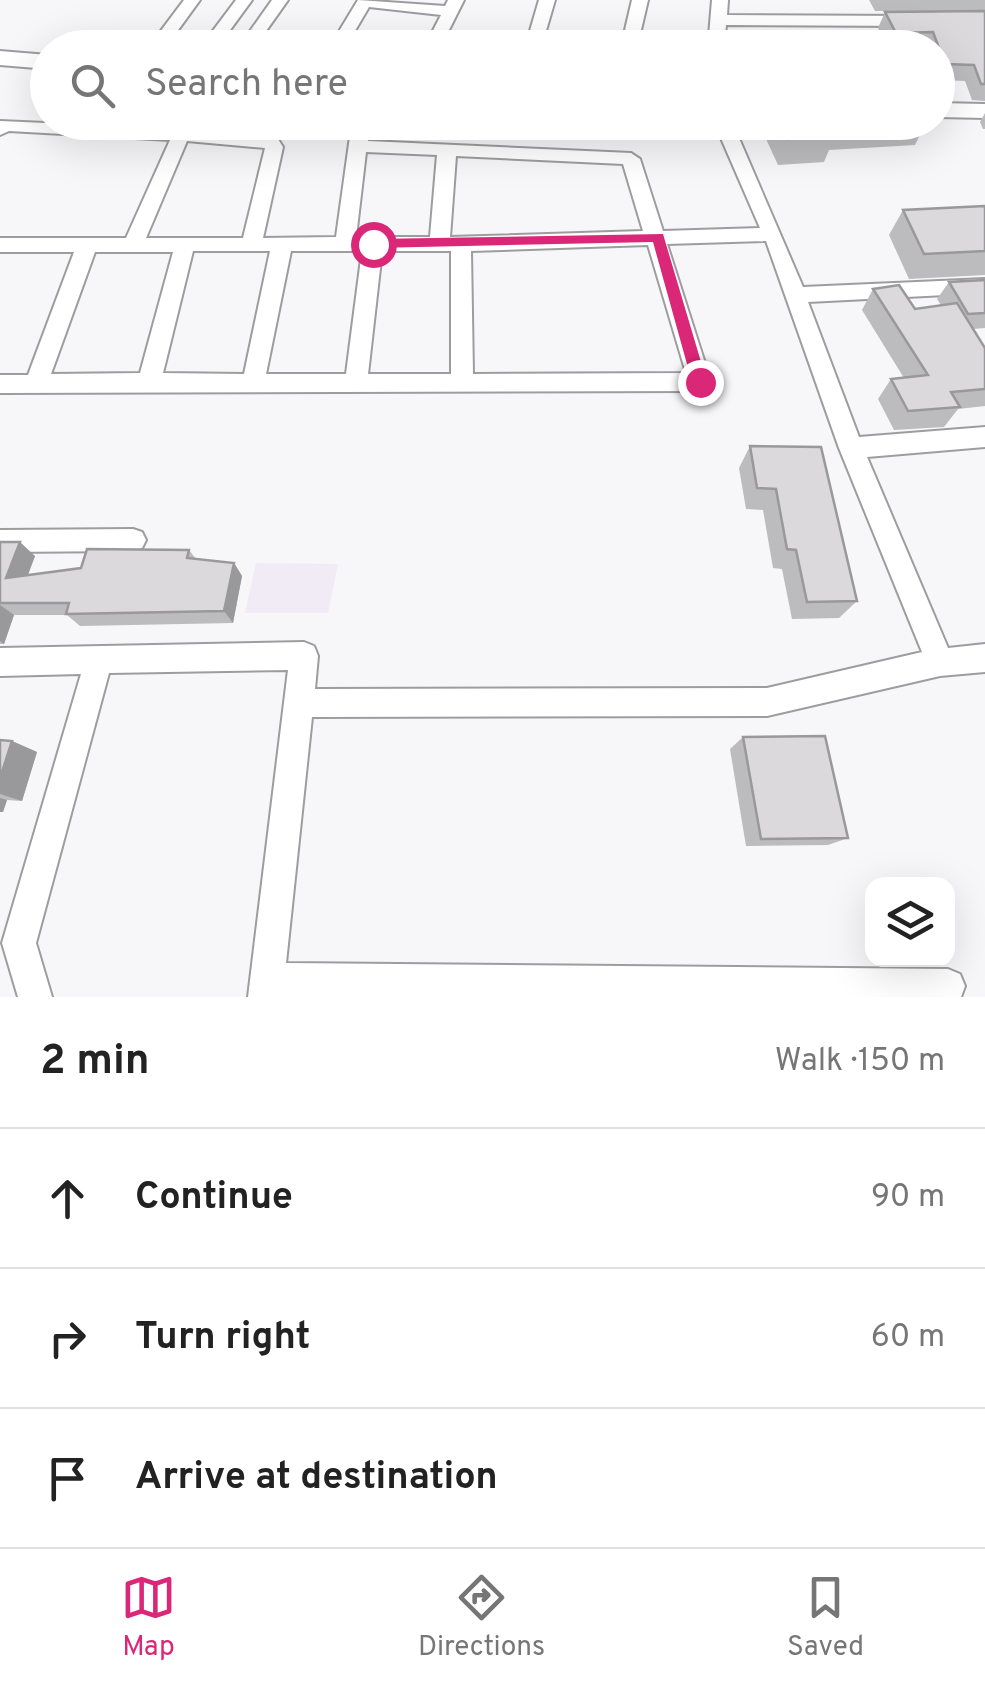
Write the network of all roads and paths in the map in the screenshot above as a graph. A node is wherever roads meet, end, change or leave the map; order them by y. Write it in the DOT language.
graph roads {
  1 [pos="192,0"];
  2 [pos="244,0"];
  3 [pos="280,0"];
  4 [pos="546,0"];
  5 [pos="640,0"];
  6 [pos="720,0"];
  7 [pos="365,1"];
  8 [pos="453,5"];
  9 [pos="717,20"];
  10 [pos="930,20"];
  11 [pos="170,30"];
  12 [pos="222,30"];
  13 [pos="259,30"];
  14 [pos="349,30"];
  15 [pos="441,30"];
  16 [pos="538,30"];
  17 [pos="632,30"];
  18 [pos="717,30"];
  19 [pos="0,46"];
  20 [pos="30,48"];
  21 [pos="0,58"];
  22 [pos="30,60"];
  23 [pos="955,96"];
  24 [pos="985,97"];
  25 [pos="955,111"];
  26 [pos="985,112"];
  27 [pos="30,125"];
  28 [pos="0,130"];
  29 [pos="178,140"];
  30 [pos="242,140"];
  31 [pos="359,140"];
  32 [pos="731,140"];
  33 [pos="358,146"];
  34 [pos="447,151"];
  35 [pos="773,234"];
  36 [pos="658,237"];
  37 [pos="0,244"];
  38 [pos="185,244"];
  39 [pos="252,244"];
  40 [pos="282,244"];
  41 [pos="345,244"];
  42 [pos="373,244"];
  43 [pos="451,244"];
  44 [pos="87,245"];
  45 [pos="132,245"];
  46 [pos="985,286"];
  47 [pos="795,296"];
  48 [pos="149,382"];
  49 [pos="253,383"];
  50 [pos="356,383"];
  51 [pos="462,383"];
  52 [pos="0,384"];
  53 [pos="36,384"];
  54 [pos="985,437"];
  55 [pos="851,448"];
  56 [pos="133,540"];
  57 [pos="0,541"];
  58 [pos="985,658"];
  59 [pos="99,660"];
  60 [pos="0,662"];
  61 [pos="940,662"];
  62 [pos="299,703"];
  63 [pos="948,986"];
  64 [pos="265,988"];
  65 [pos="715,991"];
  66 [pos="35,997"];
  1 -- 11 [label="street"];
  2 -- 12 [label="street"];
  3 -- 13 [label="street"];
  4 -- 16 [label="street"];
  5 -- 17 [label="street"];
  6 -- 9 [label="street"];
  7 -- 8 [label="street"];
  7 -- 14 [label="street"];
  8 -- 15 [label="street"];
  9 -- 10 [label="street"];
  9 -- 18 [label="street"];
  19 -- 20 [label="street"];
  21 -- 22 [label="street"];
  23 -- 24 [label="street"];
  25 -- 26 [label="street"];
  27 -- 28 [label="street"];
  29 -- 45 [label="street"];
  30 -- 39 [label="street"];
  31 -- 33 [label="street"];
  32 -- 35 [label="street"];
  33 -- 34 [label="street"];
  33 -- 41 [label="street"];
  34 -- 36 [label="street"];
  34 -- 43 [label="street"];
  35 -- 36 [label="street"];
  35 -- 47 [label="street"];
  36 -- 43 [label="street"];
  36 -- 51 [label="street"];
  37 -- 44 [label="street"];
  38 -- 39 [label="street"];
  38 -- 45 [label="street"];
  38 -- 48 [label="street"];
  39 -- 40 [label="street"];
  40 -- 41 [label="street"];
  40 -- 49 [label="street"];
  41 -- 42 [label="street"];
  42 -- 43 [label="street"];
  42 -- 50 [label="street"];
  43 -- 51 [label="street"];
  44 -- 45 [label="street"];
  44 -- 53 [label="street"];
  46 -- 47 [label="street"];
  47 -- 55 [label="street"];
  48 -- 49 [label="street"];
  48 -- 53 [label="street"];
  49 -- 50 [label="street"];
  50 -- 51 [label="street"];
  52 -- 53 [label="street"];
  54 -- 55 [label="street"];
  55 -- 61 [label="street"];
  56 -- 57 [label="street"];
  58 -- 61 [label="street"];
  59 -- 60 [label="street"];
  59 -- 62 [label="street"];
  59 -- 66 [label="street"];
  61 -- 62 [label="street"];
  62 -- 64 [label="street"];
  63 -- 65 [label="street"];
  64 -- 65 [label="street"];
}
